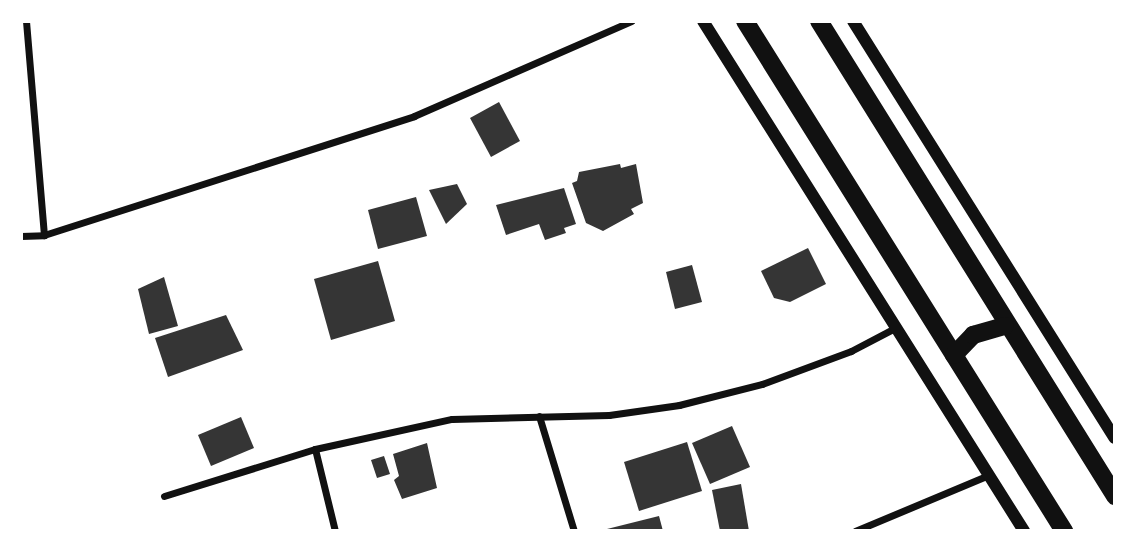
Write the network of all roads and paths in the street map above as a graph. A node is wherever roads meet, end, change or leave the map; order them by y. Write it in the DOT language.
graph roads {
  1 [pos="26,21"];
  2 [pos="631,21"];
  3 [pos="703,21"];
  4 [pos="745,21"];
  5 [pos="818,21"];
  6 [pos="853,21"];
  7 [pos="44,235"];
  8 [pos="21,236"];
  9 [pos="1005,326"];
  10 [pos="898,327"];
  11 [pos="954,355"];
  12 [pos="539,416"];
  13 [pos="1115,438"];
  14 [pos="315,449"];
  15 [pos="990,475"];
  16 [pos="164,496"];
  17 [pos="1115,496"];
  18 [pos="335,531"];
  19 [pos="574,531"];
  20 [pos="855,531"];
  21 [pos="1024,531"];
  22 [pos="1064,531"];
  1 -- 7 [label="street"];
  2 -- 7 [label="street"];
  3 -- 10 [label="street"];
  4 -- 11 [label="main road"];
  5 -- 9 [label="main road"];
  6 -- 13 [label="street"];
  7 -- 8 [label="street"];
  9 -- 11 [label="main road"];
  9 -- 17 [label="main road"];
  10 -- 12 [label="street"];
  10 -- 15 [label="street"];
  11 -- 22 [label="main road"];
  12 -- 14 [label="street"];
  12 -- 19 [label="street"];
  14 -- 16 [label="street"];
  14 -- 18 [label="street"];
  15 -- 20 [label="street"];
  15 -- 21 [label="street"];
}
